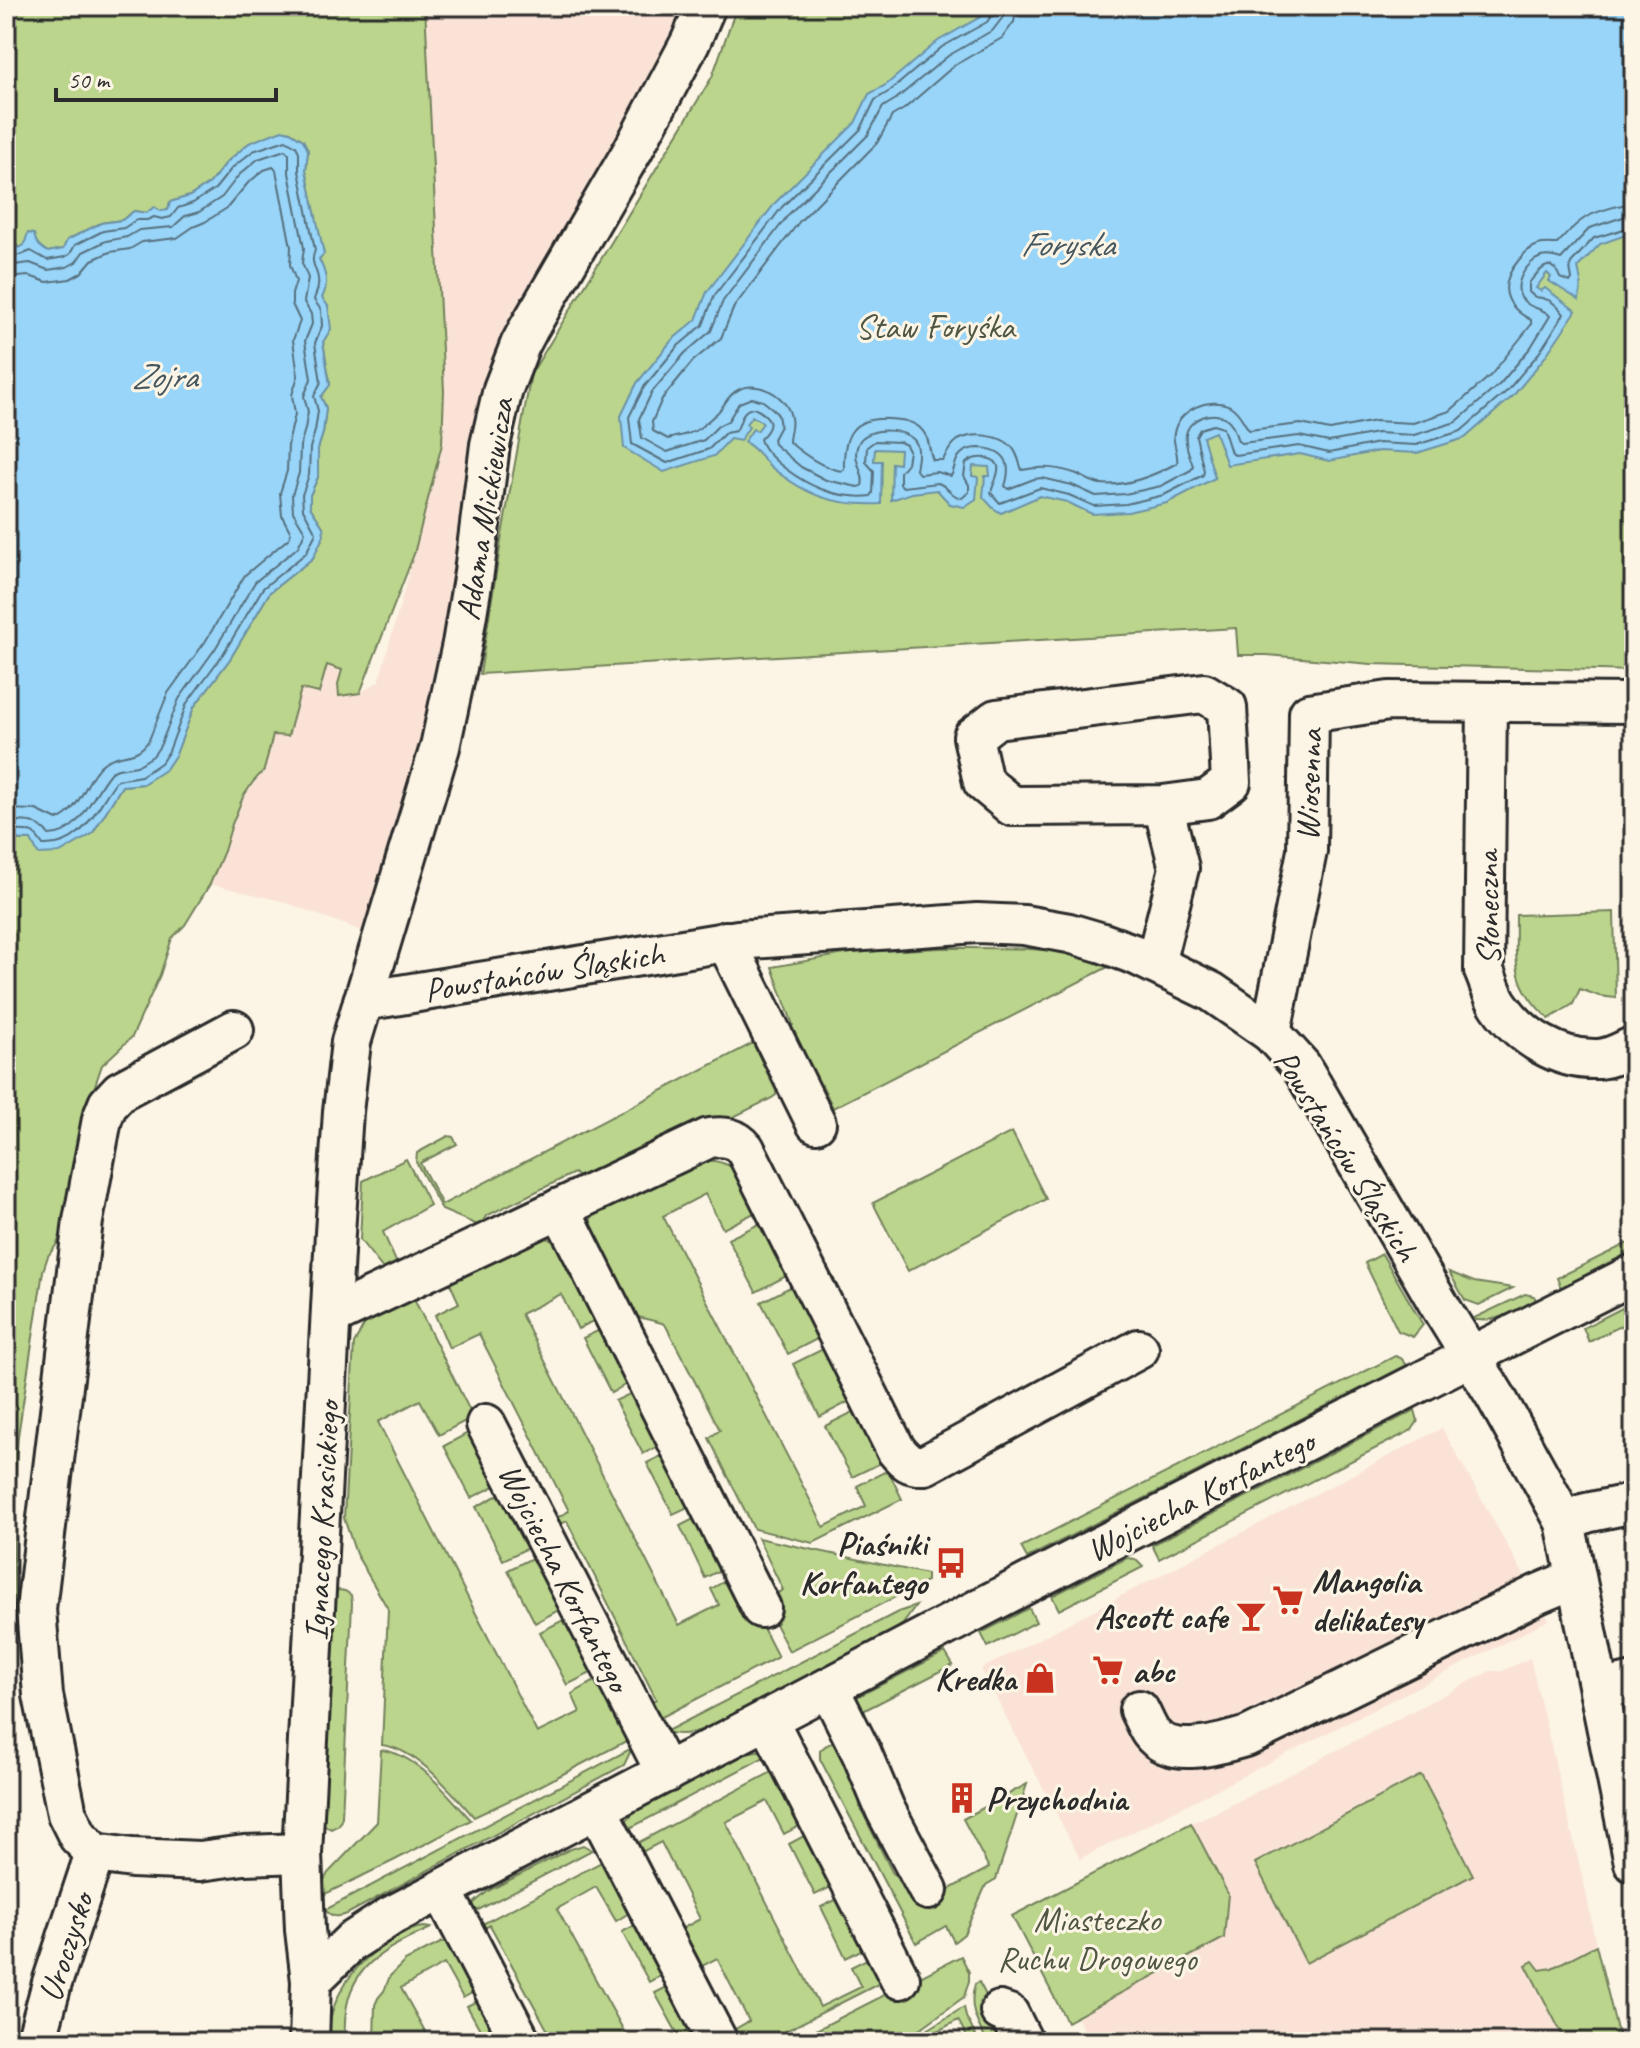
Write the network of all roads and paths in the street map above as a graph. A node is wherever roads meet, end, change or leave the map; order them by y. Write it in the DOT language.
graph roads {
  1 [pos="706,6"];
  2 [pos="1487,702"];
  3 [pos="1634,703"];
  4 [pos="1163,805"];
  5 [pos="726,941"];
  6 [pos="1155,964"];
  7 [pos="363,1001"];
  8 [pos="234,1030"];
  9 [pos="1271,1033"];
  10 [pos="1634,1046"];
  11 [pos="816,1123"];
  12 [pos="560,1208"];
  13 [pos="1634,1274"];
  14 [pos="332,1316"];
  15 [pos="1139,1349"];
  16 [pos="1471,1356"];
  17 [pos="486,1424"];
  18 [pos="1634,1503"];
  19 [pos="1565,1522"];
  20 [pos="1576,1578"];
  21 [pos="761,1608"];
  22 [pos="1617,1686"];
  23 [pos="829,1688"];
  24 [pos="1139,1710"];
  25 [pos="768,1720"];
  26 [pos="666,1773"];
  27 [pos="597,1809"];
  28 [pos="95,1853"];
  29 [pos="302,1853"];
  30 [pos="1634,1863"];
  31 [pos="442,1890"];
  32 [pos="928,1890"];
  33 [pos="900,1979"];
  34 [pos="311,1981"];
  35 [pos="1000,2011"];
  36 [pos="36,2042"];
  37 [pos="309,2042"];
  38 [pos="521,2042"];
  39 [pos="718,2042"];
  40 [pos="1023,2042"];
  1 -- 7 [label="street, Adama Mickiewicza"];
  2 -- 3 [label="street, Wiosenna"];
  2 -- 9 [label="street, Wiosenna"];
  2 -- 10 [label="street, Słoneczna"];
  4 -- 4 [label="street"];
  4 -- 6 [label="street"];
  5 -- 6 [label="street, Powstańców Śląskich"];
  5 -- 7 [label="street, Powstańców Śląskich"];
  5 -- 11 [label="street"];
  6 -- 9 [label="street, Powstańców Śląskich"];
  7 -- 14 [label="street, Ignacego Krasickiego"];
  8 -- 28 [label="street"];
  9 -- 16 [label="street, Powstańców Śląskich"];
  12 -- 14 [label="street"];
  12 -- 15 [label="street"];
  12 -- 21 [label="street"];
  13 -- 16 [label="street, Wojciecha Korfantego"];
  14 -- 29 [label="street, Ignacego Krasickiego"];
  16 -- 19 [label="street, Powstańców Śląskich"];
  16 -- 23 [label="street, Wojciecha Korfantego"];
  17 -- 26 [label="street, Wojciecha Korfantego"];
  18 -- 19 [label="street"];
  19 -- 20 [label="street, Powstańców Śląskich"];
  20 -- 22 [label="street, Powstańców Śląskich"];
  20 -- 24 [label="street"];
  22 -- 30 [label="street, Powstańców Śląskich"];
  23 -- 25 [label="street, Wojciecha Korfantego"];
  23 -- 32 [label="street"];
  25 -- 26 [label="street, Wojciecha Korfantego"];
  25 -- 33 [label="street"];
  26 -- 27 [label="street, Wojciecha Korfantego"];
  27 -- 31 [label="street, Wojciecha Korfantego"];
  27 -- 39 [label="street"];
  28 -- 29 [label="street"];
  28 -- 36 [label="street, Uroczysko"];
  29 -- 34 [label="street, Ignacego Krasickiego"];
  31 -- 34 [label="street, Wojciecha Korfantego"];
  31 -- 38 [label="street"];
  34 -- 37 [label="street, Ignacego Krasickiego"];
  35 -- 40 [label="street"];
}
